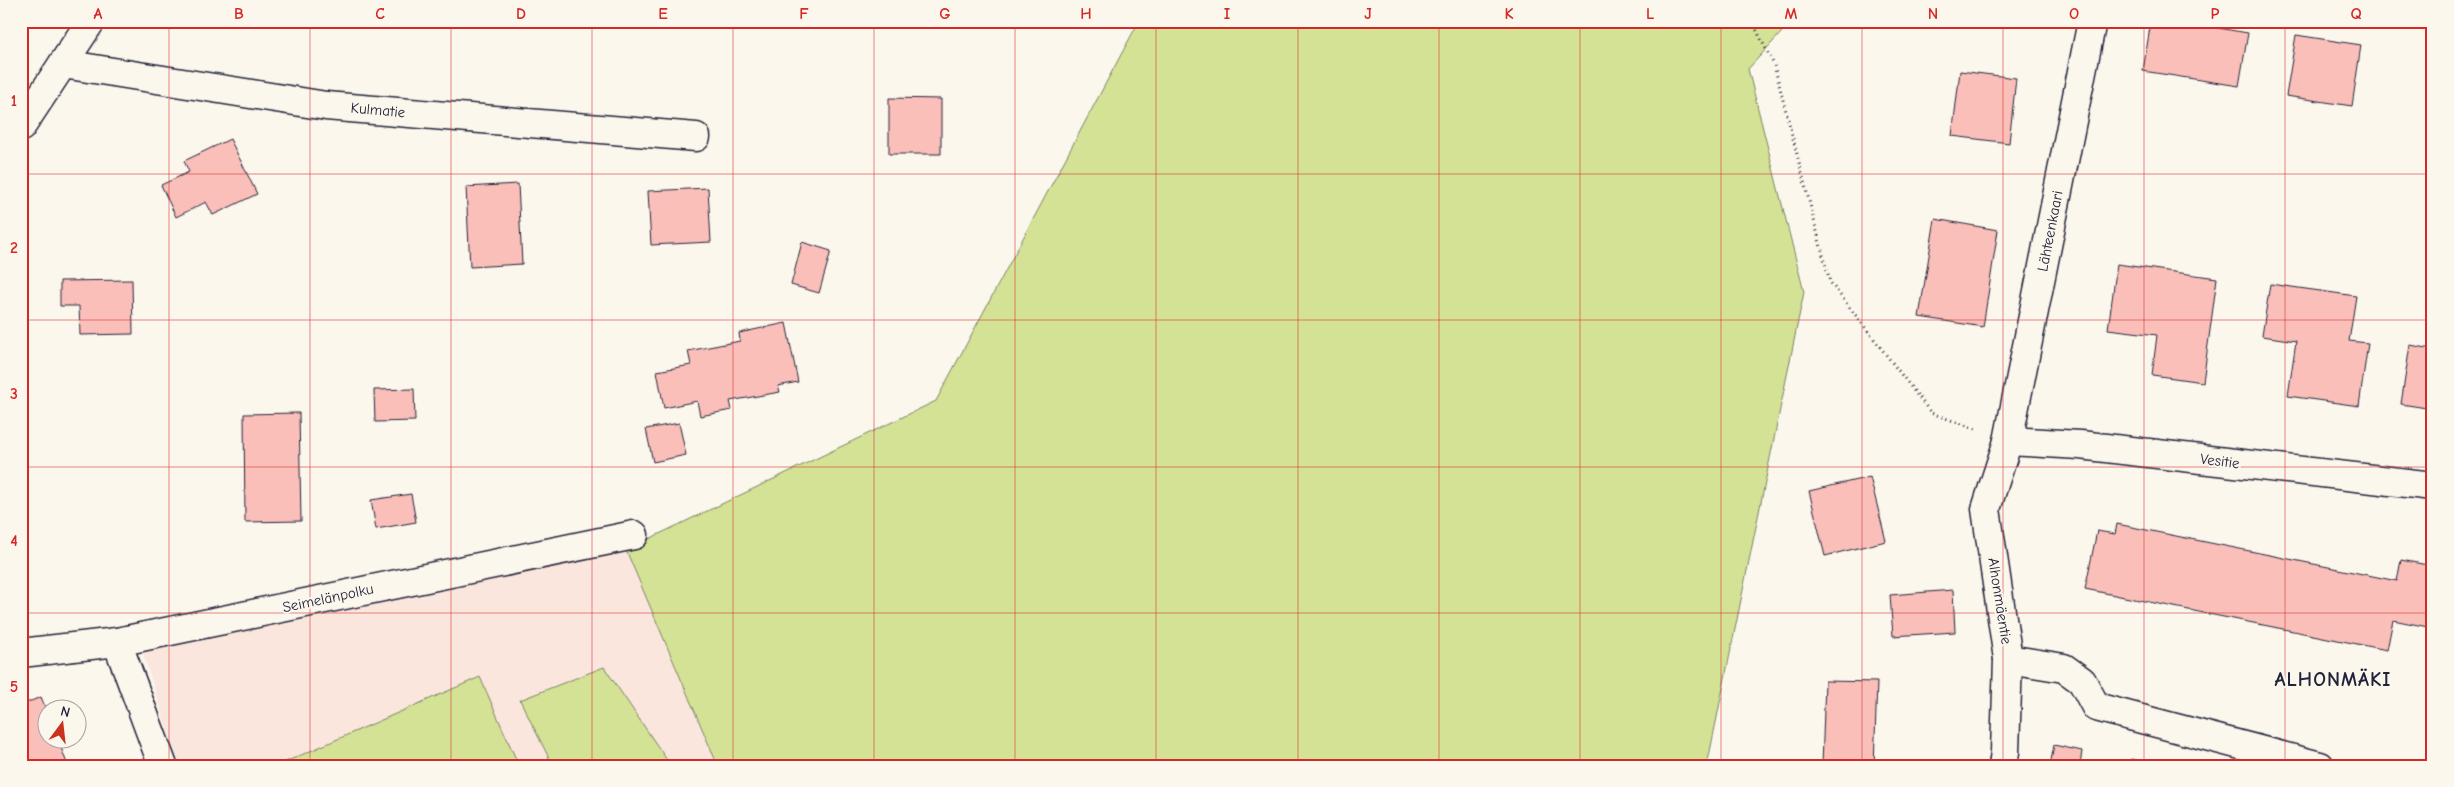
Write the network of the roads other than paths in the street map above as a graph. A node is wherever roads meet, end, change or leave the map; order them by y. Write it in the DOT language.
graph roads {
  1 [pos="91,21"];
  2 [pos="2092,21"];
  3 [pos="63,64"];
  4 [pos="21,127"];
  5 [pos="696,137"];
  6 [pos="2008,441"];
  7 [pos="2433,486"];
  8 [pos="634,535"];
  9 [pos="117,642"];
  10 [pos="21,653"];
  11 [pos="2008,659"];
  12 [pos="163,766"];
  13 [pos="2003,766"];
  14 [pos="2320,766"];
  1 -- 3 [label="street"];
  2 -- 6 [label="street, Lähteenkaari"];
  3 -- 4 [label="street"];
  3 -- 5 [label="street, Kulmatie"];
  6 -- 7 [label="street, Vesitie"];
  6 -- 11 [label="street, Alhonmäentie"];
  8 -- 9 [label="street, Seimelänpolku"];
  9 -- 10 [label="street, Seimelänpolku"];
  9 -- 12 [label="street"];
  11 -- 13 [label="street, Alhonmäentie"];
  11 -- 14 [label="street"];
}
